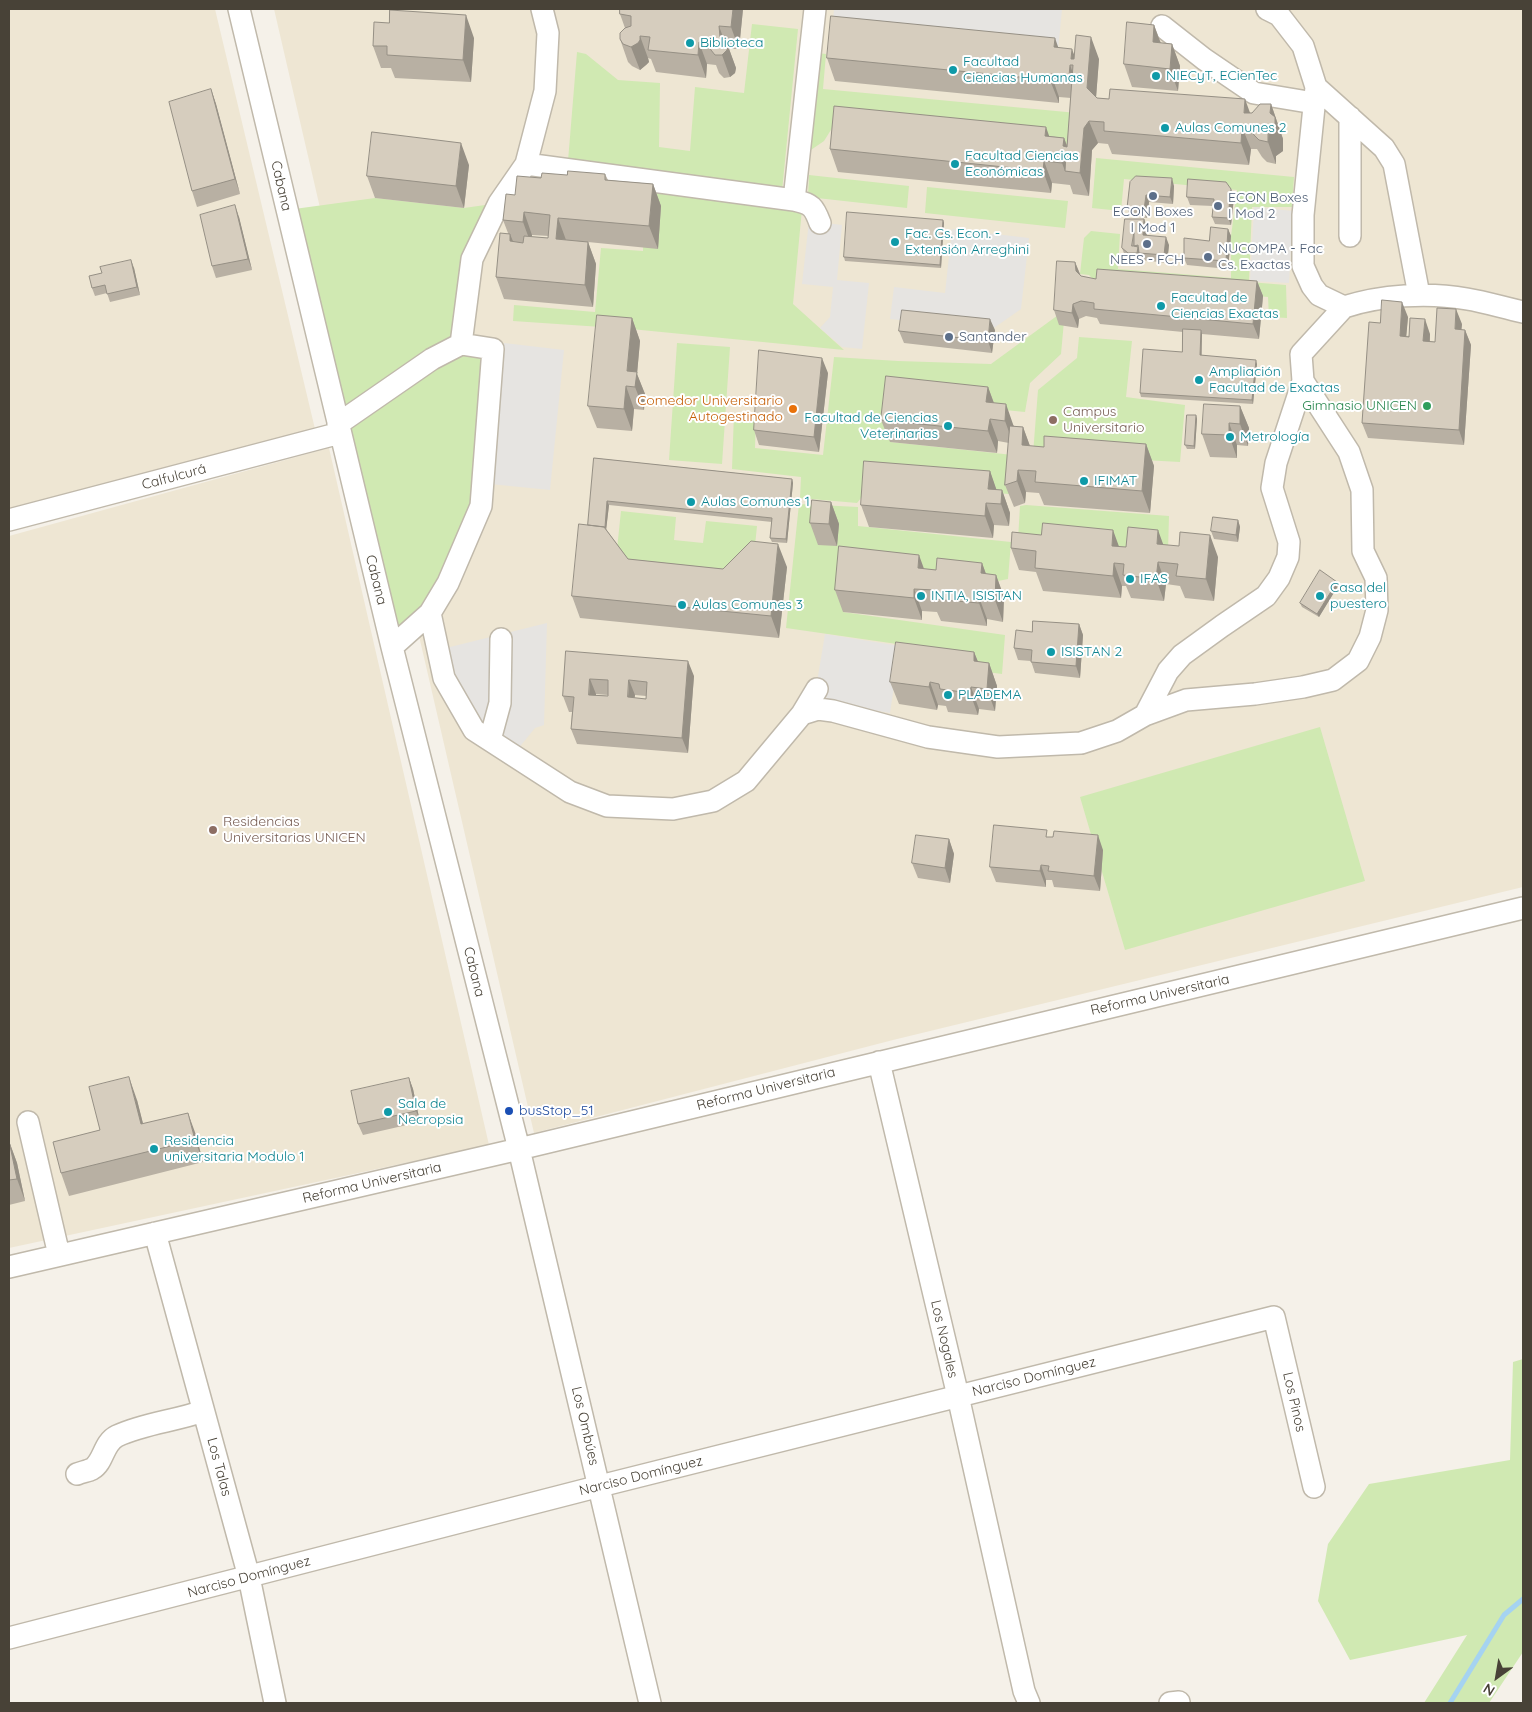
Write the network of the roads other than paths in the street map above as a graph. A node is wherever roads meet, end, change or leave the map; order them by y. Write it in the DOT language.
graph roads {
  1 [pos="239,9"];
  2 [pos="542,9"];
  3 [pos="815,9"];
  4 [pos="1267,9"];
  5 [pos="1162,26"];
  6 [pos="1315,95"];
  7 [pos="1350,117"];
  8 [pos="526,164"];
  9 [pos="794,200"];
  10 [pos="820,223"];
  11 [pos="1350,236"];
  12 [pos="1420,295"];
  13 [pos="1344,307"];
  14 [pos="1523,312"];
  15 [pos="461,344"];
  16 [pos="1303,380"];
  17 [pos="339,428"];
  18 [pos="9,520"];
  19 [pos="430,613"];
  20 [pos="501,639"];
  21 [pos="392,647"];
  22 [pos="817,690"];
  23 [pos="802,714"];
  24 [pos="1145,715"];
  25 [pos="490,740"];
  26 [pos="1523,908"];
  27 [pos="879,1062"];
  28 [pos="28,1122"];
  29 [pos="519,1149"];
  30 [pos="155,1233"];
  31 [pos="59,1256"];
  32 [pos="9,1267"];
  33 [pos="1274,1317"];
  34 [pos="958,1396"];
  35 [pos="204,1411"];
  36 [pos="77,1474"];
  37 [pos="600,1486"];
  38 [pos="1314,1487"];
  39 [pos="249,1577"];
  40 [pos="9,1638"];
  41 [pos="275,1703"];
  42 [pos="650,1703"];
  43 [pos="1029,1703"];
  1 -- 17 [label="street, Cabana"];
  2 -- 8 [label="street"];
  3 -- 9 [label="street"];
  4 -- 6 [label="street"];
  5 -- 6 [label="street"];
  6 -- 7 [label="street"];
  6 -- 13 [label="street"];
  7 -- 11 [label="street"];
  7 -- 12 [label="street"];
  8 -- 9 [label="street"];
  8 -- 15 [label="street"];
  9 -- 10 [label="street"];
  12 -- 13 [label="street"];
  12 -- 14 [label="street"];
  13 -- 16 [label="street"];
  15 -- 17 [label="street"];
  15 -- 19 [label="street"];
  16 -- 24 [label="street"];
  16 -- 24 [label="street"];
  17 -- 18 [label="street, Calfulcurá"];
  17 -- 21 [label="street, Cabana"];
  19 -- 21 [label="street"];
  19 -- 25 [label="street"];
  20 -- 25 [label="street"];
  21 -- 29 [label="street, Cabana"];
  22 -- 23 [label="street"];
  23 -- 24 [label="street"];
  23 -- 25 [label="street"];
  26 -- 27 [label="street, Reforma Universitaria"];
  27 -- 29 [label="street, Reforma Universitaria"];
  27 -- 34 [label="street, Los Nogales"];
  28 -- 31 [label="street"];
  29 -- 30 [label="street, Reforma Universitaria"];
  29 -- 37 [label="street, Los Ombúes"];
  30 -- 31 [label="street, Reforma Universitaria"];
  30 -- 35 [label="street, Los Talas"];
  31 -- 32 [label="street, Reforma Universitaria"];
  33 -- 34 [label="street, Narciso Domínguez"];
  33 -- 38 [label="street, Los Pinos"];
  34 -- 37 [label="street, Narciso Domínguez"];
  34 -- 43 [label="street, Los Nogales"];
  35 -- 36 [label="street"];
  35 -- 39 [label="street, Los Talas"];
  37 -- 39 [label="street, Narciso Domínguez"];
  37 -- 42 [label="street, Los Ombúes"];
  39 -- 40 [label="street, Narciso Domínguez"];
  39 -- 41 [label="street, Los Talas"];
}
